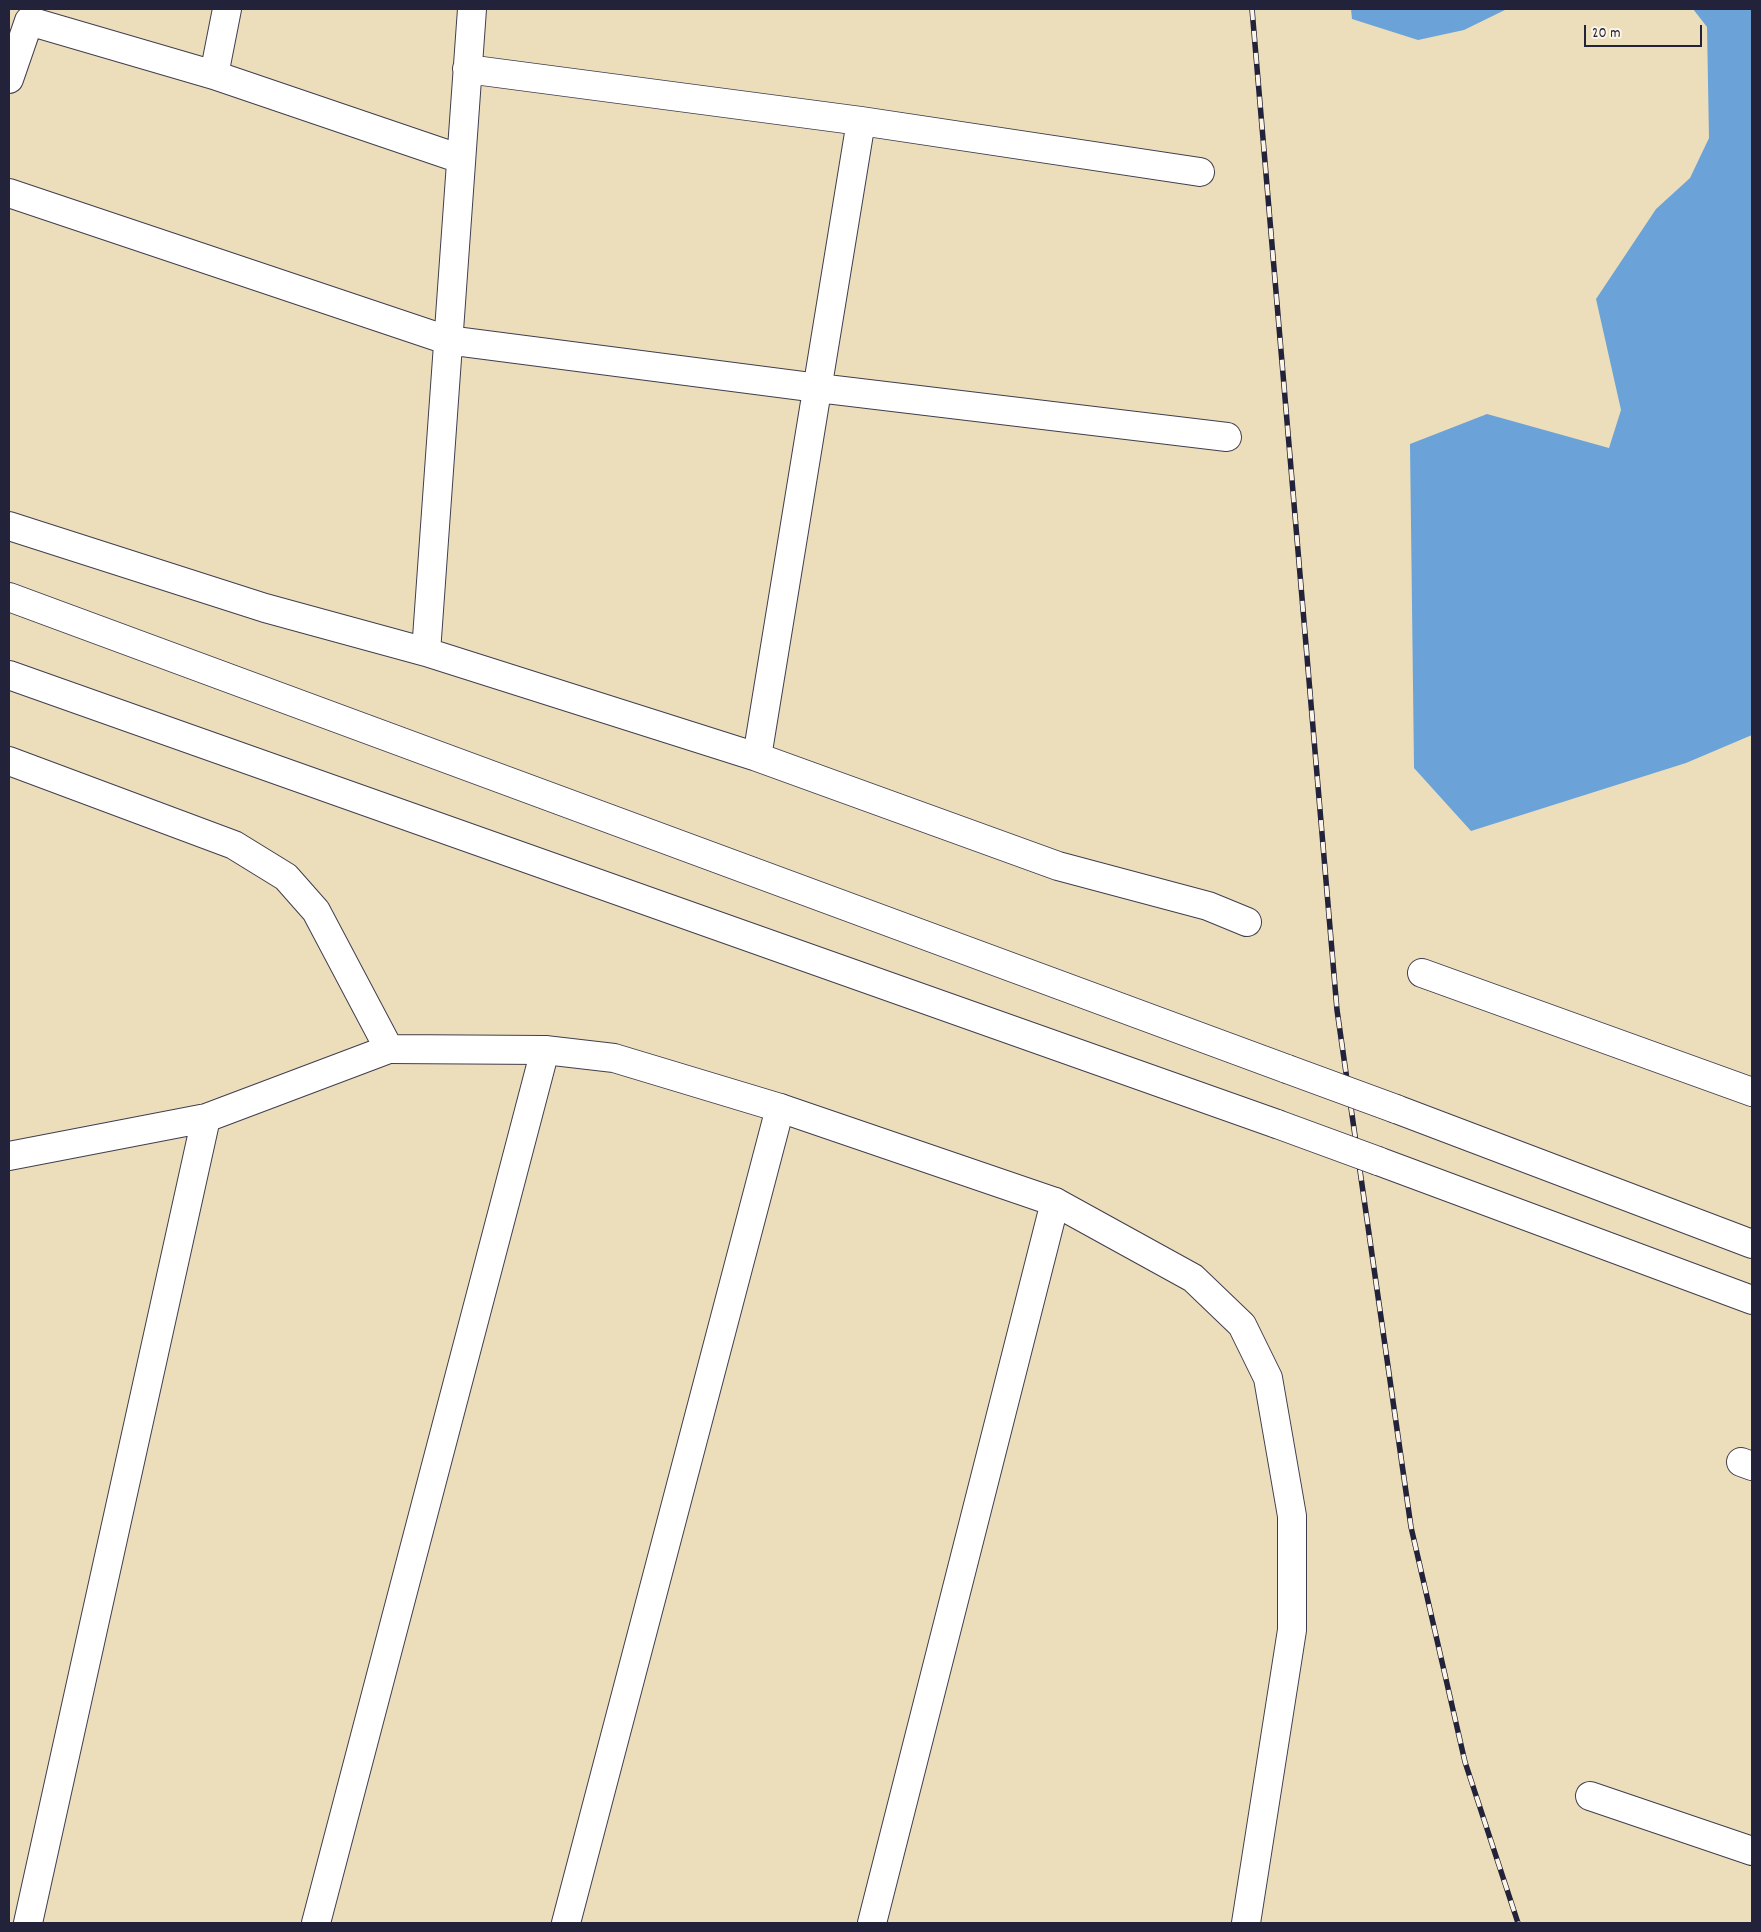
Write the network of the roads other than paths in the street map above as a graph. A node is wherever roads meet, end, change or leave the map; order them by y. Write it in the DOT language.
graph roads {
  1 [pos="227,9"];
  2 [pos="472,9"];
  3 [pos="19,20"];
  4 [pos="467,69"];
  5 [pos="214,75"];
  6 [pos="9,79"];
  7 [pos="860,121"];
  8 [pos="461,159"];
  9 [pos="1200,172"];
  10 [pos="9,193"];
  11 [pos="447,340"];
  12 [pos="818,388"];
  13 [pos="1227,437"];
  14 [pos="9,526"];
  15 [pos="9,597"];
  16 [pos="426,652"];
  17 [pos="9,675"];
  18 [pos="757,756"];
  19 [pos="9,761"];
  20 [pos="1246,922"];
  21 [pos="1422,973"];
  22 [pos="389,1049"];
  23 [pos="545,1050"];
  24 [pos="1752,1092"];
  25 [pos="780,1108"];
  26 [pos="206,1118"];
  27 [pos="9,1156"];
  28 [pos="1055,1202"];
  29 [pos="1752,1244"];
  30 [pos="1752,1300"];
  31 [pos="1590,1796"];
  32 [pos="1752,1851"];
  33 [pos="28,1923"];
  34 [pos="316,1923"];
  35 [pos="566,1923"];
  36 [pos="872,1923"];
  37 [pos="1246,1923"];
  1 -- 5 [label="main road"];
  2 -- 4 [label="main road"];
  3 -- 5 [label="main road"];
  3 -- 6 [label="main road"];
  4 -- 7 [label="main road"];
  4 -- 8 [label="main road"];
  5 -- 8 [label="main road"];
  7 -- 9 [label="main road"];
  7 -- 12 [label="main road"];
  8 -- 11 [label="main road"];
  10 -- 11 [label="main road"];
  11 -- 12 [label="main road"];
  11 -- 16 [label="main road"];
  12 -- 13 [label="main road"];
  12 -- 18 [label="main road"];
  14 -- 16 [label="main road"];
  15 -- 29 [label="main road, bridge"];
  16 -- 18 [label="main road"];
  17 -- 30 [label="main road, bridge"];
  18 -- 20 [label="main road"];
  19 -- 22 [label="main road"];
  21 -- 24 [label="main road"];
  22 -- 23 [label="main road"];
  22 -- 26 [label="main road"];
  23 -- 25 [label="main road"];
  23 -- 34 [label="main road"];
  25 -- 28 [label="main road"];
  25 -- 35 [label="main road"];
  26 -- 27 [label="main road"];
  26 -- 33 [label="main road"];
  28 -- 36 [label="main road"];
  28 -- 37 [label="main road"];
  31 -- 32 [label="main road"];
}
